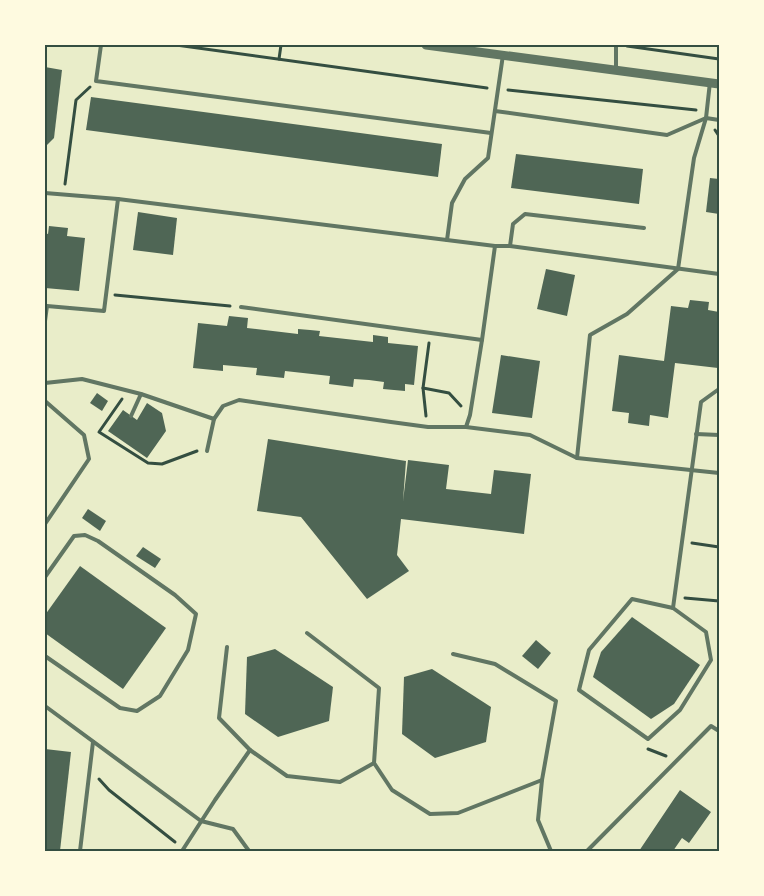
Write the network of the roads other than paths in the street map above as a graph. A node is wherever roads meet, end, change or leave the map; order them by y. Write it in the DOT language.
graph roads {
  1 [pos="101,45"];
  2 [pos="426,45"];
  3 [pos="616,45"];
  4 [pos="502,55"];
  5 [pos="616,70"];
  6 [pos="714,83"];
  7 [pos="494,111"];
  8 [pos="706,118"];
  9 [pos="719,120"];
  10 [pos="491,134"];
  11 [pos="45,193"];
  12 [pos="118,198"];
  13 [pos="644,228"];
  14 [pos="447,240"];
  15 [pos="495,246"];
  16 [pos="510,246"];
  17 [pos="678,269"];
  18 [pos="719,274"];
  19 [pos="241,307"];
  20 [pos="45,322"];
  21 [pos="482,340"];
  22 [pos="45,383"];
  23 [pos="719,389"];
  24 [pos="141,394"];
  25 [pos="45,401"];
  26 [pos="131,416"];
  27 [pos="214,419"];
  28 [pos="466,427"];
  29 [pos="696,434"];
  30 [pos="719,436"];
  31 [pos="207,451"];
  32 [pos="577,458"];
  33 [pos="691,470"];
  34 [pos="719,474"];
  35 [pos="45,524"];
  36 [pos="45,577"];
  37 [pos="673,608"];
  38 [pos="307,633"];
  39 [pos="226,647"];
  40 [pos="453,654"];
  41 [pos="45,656"];
  42 [pos="45,706"];
  43 [pos="719,731"];
  44 [pos="93,742"];
  45 [pos="250,750"];
  46 [pos="374,764"];
  47 [pos="542,780"];
  48 [pos="201,821"];
  49 [pos="182,850"];
  50 [pos="80,851"];
  51 [pos="249,851"];
  52 [pos="551,851"];
  53 [pos="587,851"];
  1 -- 10 [label="lane"];
  2 -- 4 [label="street"];
  3 -- 5 [label="lane"];
  4 -- 5 [label="street"];
  4 -- 7 [label="lane"];
  5 -- 6 [label="street"];
  6 -- 8 [label="lane"];
  7 -- 8 [label="lane"];
  7 -- 10 [label="lane"];
  8 -- 9 [label="lane"];
  8 -- 17 [label="lane"];
  10 -- 14 [label="lane"];
  11 -- 12 [label="lane"];
  12 -- 14 [label="lane"];
  12 -- 20 [label="lane"];
  13 -- 16 [label="lane"];
  14 -- 15 [label="lane"];
  15 -- 16 [label="lane"];
  15 -- 21 [label="lane"];
  16 -- 17 [label="lane"];
  17 -- 18 [label="lane"];
  17 -- 32 [label="lane"];
  19 -- 21 [label="lane"];
  21 -- 28 [label="lane"];
  22 -- 24 [label="lane"];
  23 -- 29 [label="lane"];
  24 -- 26 [label="lane"];
  24 -- 27 [label="lane"];
  25 -- 35 [label="lane"];
  27 -- 28 [label="lane"];
  27 -- 31 [label="lane"];
  28 -- 32 [label="lane"];
  29 -- 30 [label="lane"];
  29 -- 33 [label="lane"];
  32 -- 33 [label="lane"];
  33 -- 34 [label="lane"];
  33 -- 37 [label="lane"];
  36 -- 41 [label="lane"];
  37 -- 37 [label="lane"];
  38 -- 46 [label="lane"];
  39 -- 45 [label="lane"];
  40 -- 47 [label="lane"];
  42 -- 44 [label="lane"];
  43 -- 53 [label="lane"];
  44 -- 48 [label="lane"];
  44 -- 50 [label="lane"];
  45 -- 46 [label="lane"];
  45 -- 48 [label="lane"];
  46 -- 47 [label="lane"];
  47 -- 52 [label="lane"];
  48 -- 49 [label="lane"];
  48 -- 51 [label="lane"];
}
